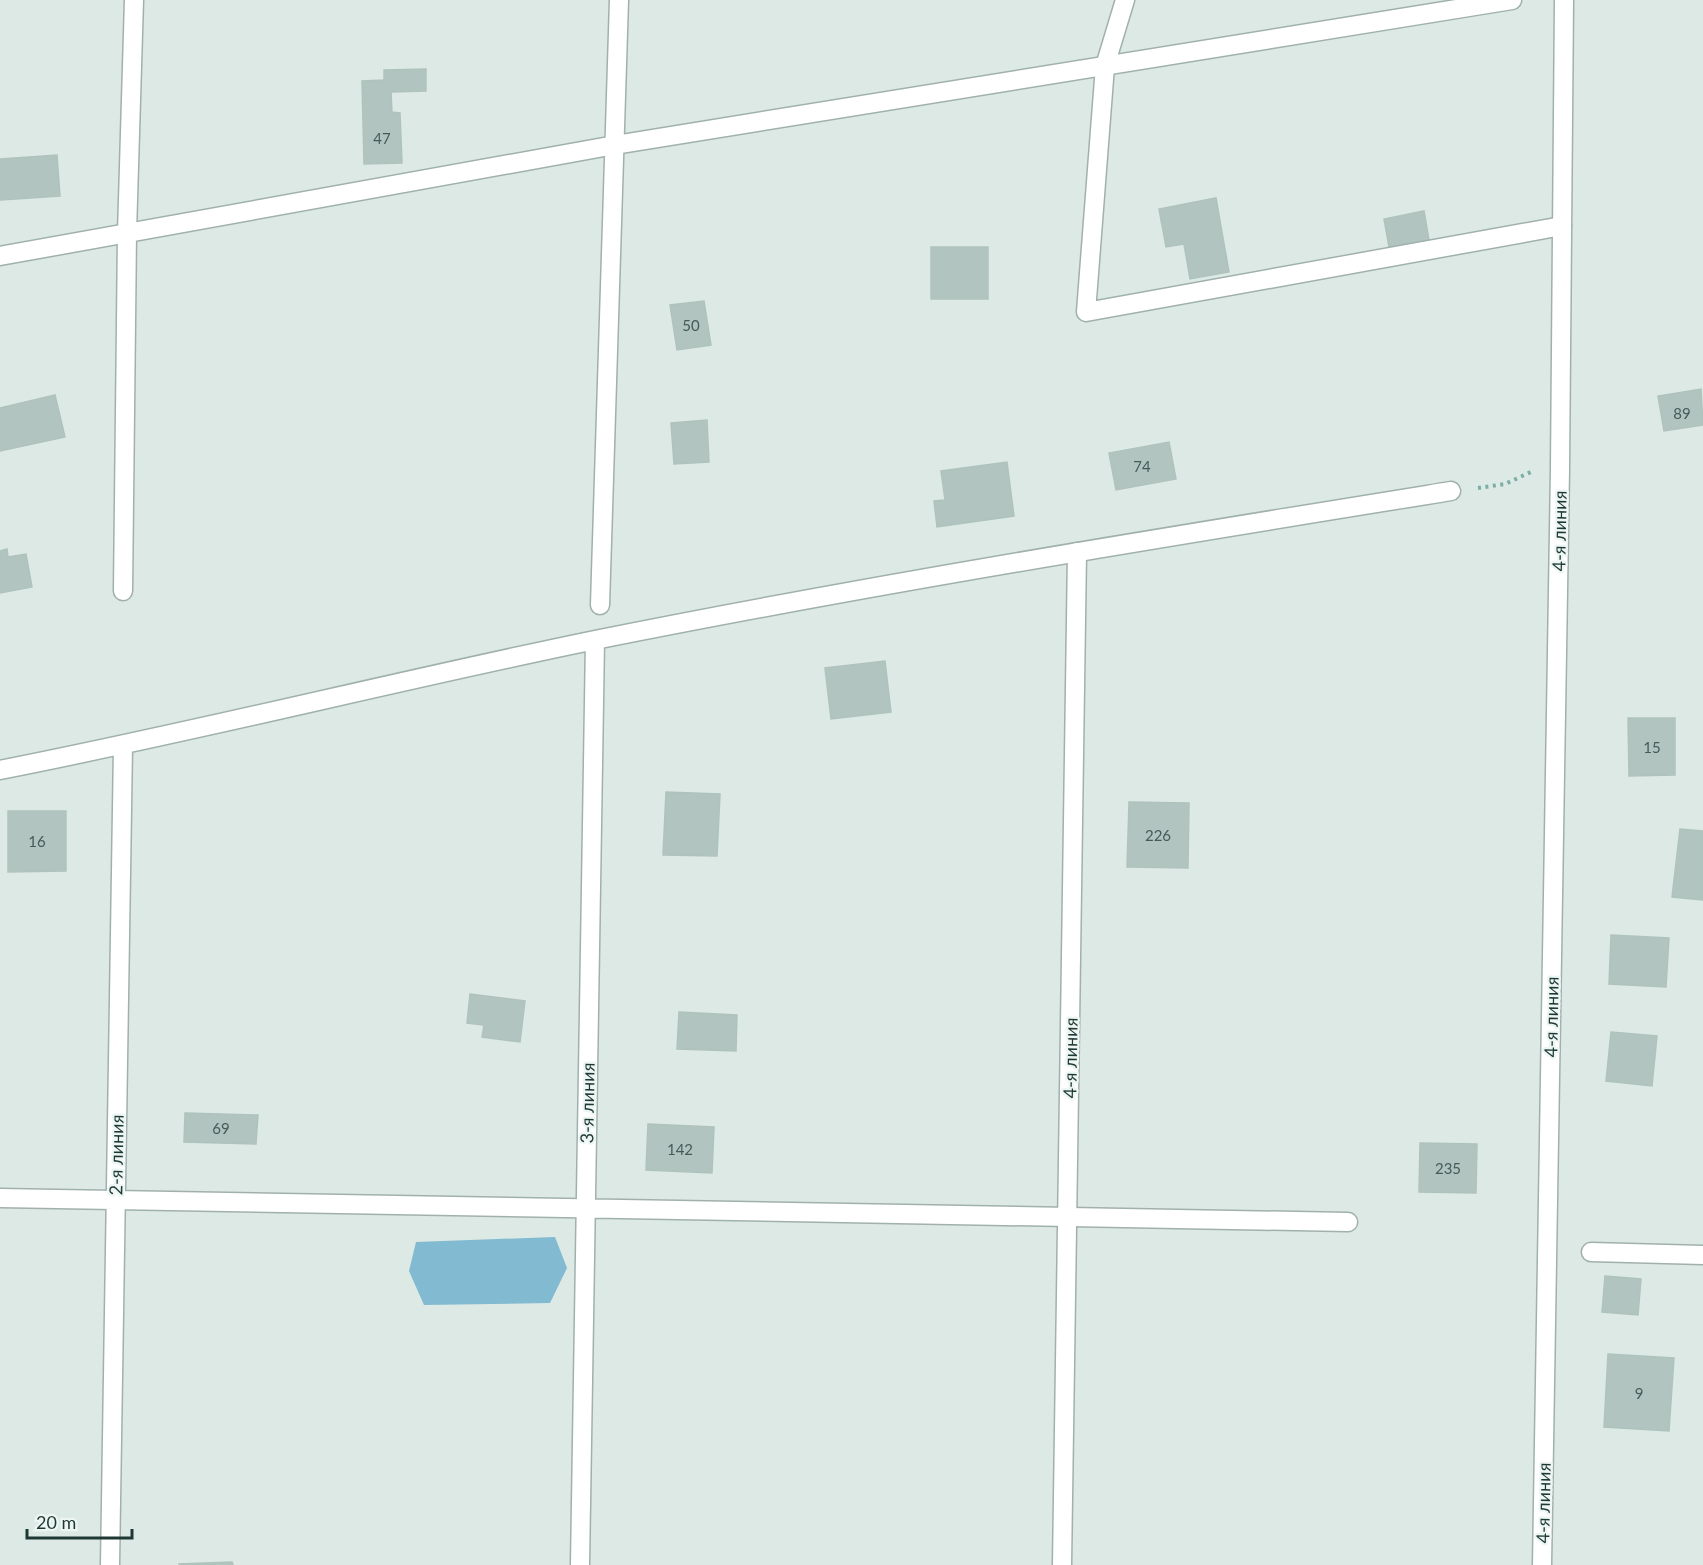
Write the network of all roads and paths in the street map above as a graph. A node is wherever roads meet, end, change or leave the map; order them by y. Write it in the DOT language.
graph roads {
  1 [pos="134,0"];
  2 [pos="619,0"];
  3 [pos="1125,0"];
  4 [pos="1512,0"];
  5 [pos="1564,0"];
  6 [pos="1105,66"];
  7 [pos="615,145"];
  8 [pos="1562,226"];
  9 [pos="127,233"];
  10 [pos="0,256"];
  11 [pos="1560,470"];
  12 [pos="1451,491"];
  13 [pos="1077,552"];
  14 [pos="123,591"];
  15 [pos="600,605"];
  16 [pos="595,640"];
  17 [pos="123,746"];
  18 [pos="0,770"];
  19 [pos="0,1198"];
  20 [pos="115,1200"];
  21 [pos="585,1207"];
  22 [pos="1067,1219"];
  23 [pos="1348,1222"];
  24 [pos="1591,1252"];
  25 [pos="1703,1256"];
  26 [pos="110,1565"];
  27 [pos="580,1565"];
  28 [pos="1062,1565"];
  29 [pos="1542,1565"];
  1 -- 9 [label="street"];
  2 -- 7 [label="street"];
  3 -- 6 [label="street"];
  4 -- 6 [label="street"];
  5 -- 8 [label="street, 4-я линия"];
  6 -- 7 [label="street"];
  6 -- 8 [label="street"];
  7 -- 9 [label="street"];
  7 -- 15 [label="street"];
  8 -- 11 [label="street, 4-я линия"];
  9 -- 10 [label="street"];
  9 -- 14 [label="street"];
  11 -- 12 [label="path"];
  11 -- 29 [label="street, 4-я линия"];
  12 -- 13 [label="street"];
  13 -- 16 [label="street"];
  13 -- 22 [label="street, 4-я линия"];
  16 -- 17 [label="street"];
  16 -- 21 [label="street, 3-я линия"];
  17 -- 18 [label="street"];
  17 -- 20 [label="street, 2-я линия"];
  19 -- 20 [label="street"];
  20 -- 21 [label="street"];
  20 -- 26 [label="street, 2-я линия"];
  21 -- 22 [label="street"];
  21 -- 27 [label="street, 3-я линия"];
  22 -- 23 [label="street"];
  22 -- 28 [label="street, 4-я линия"];
  24 -- 25 [label="street"];
}
